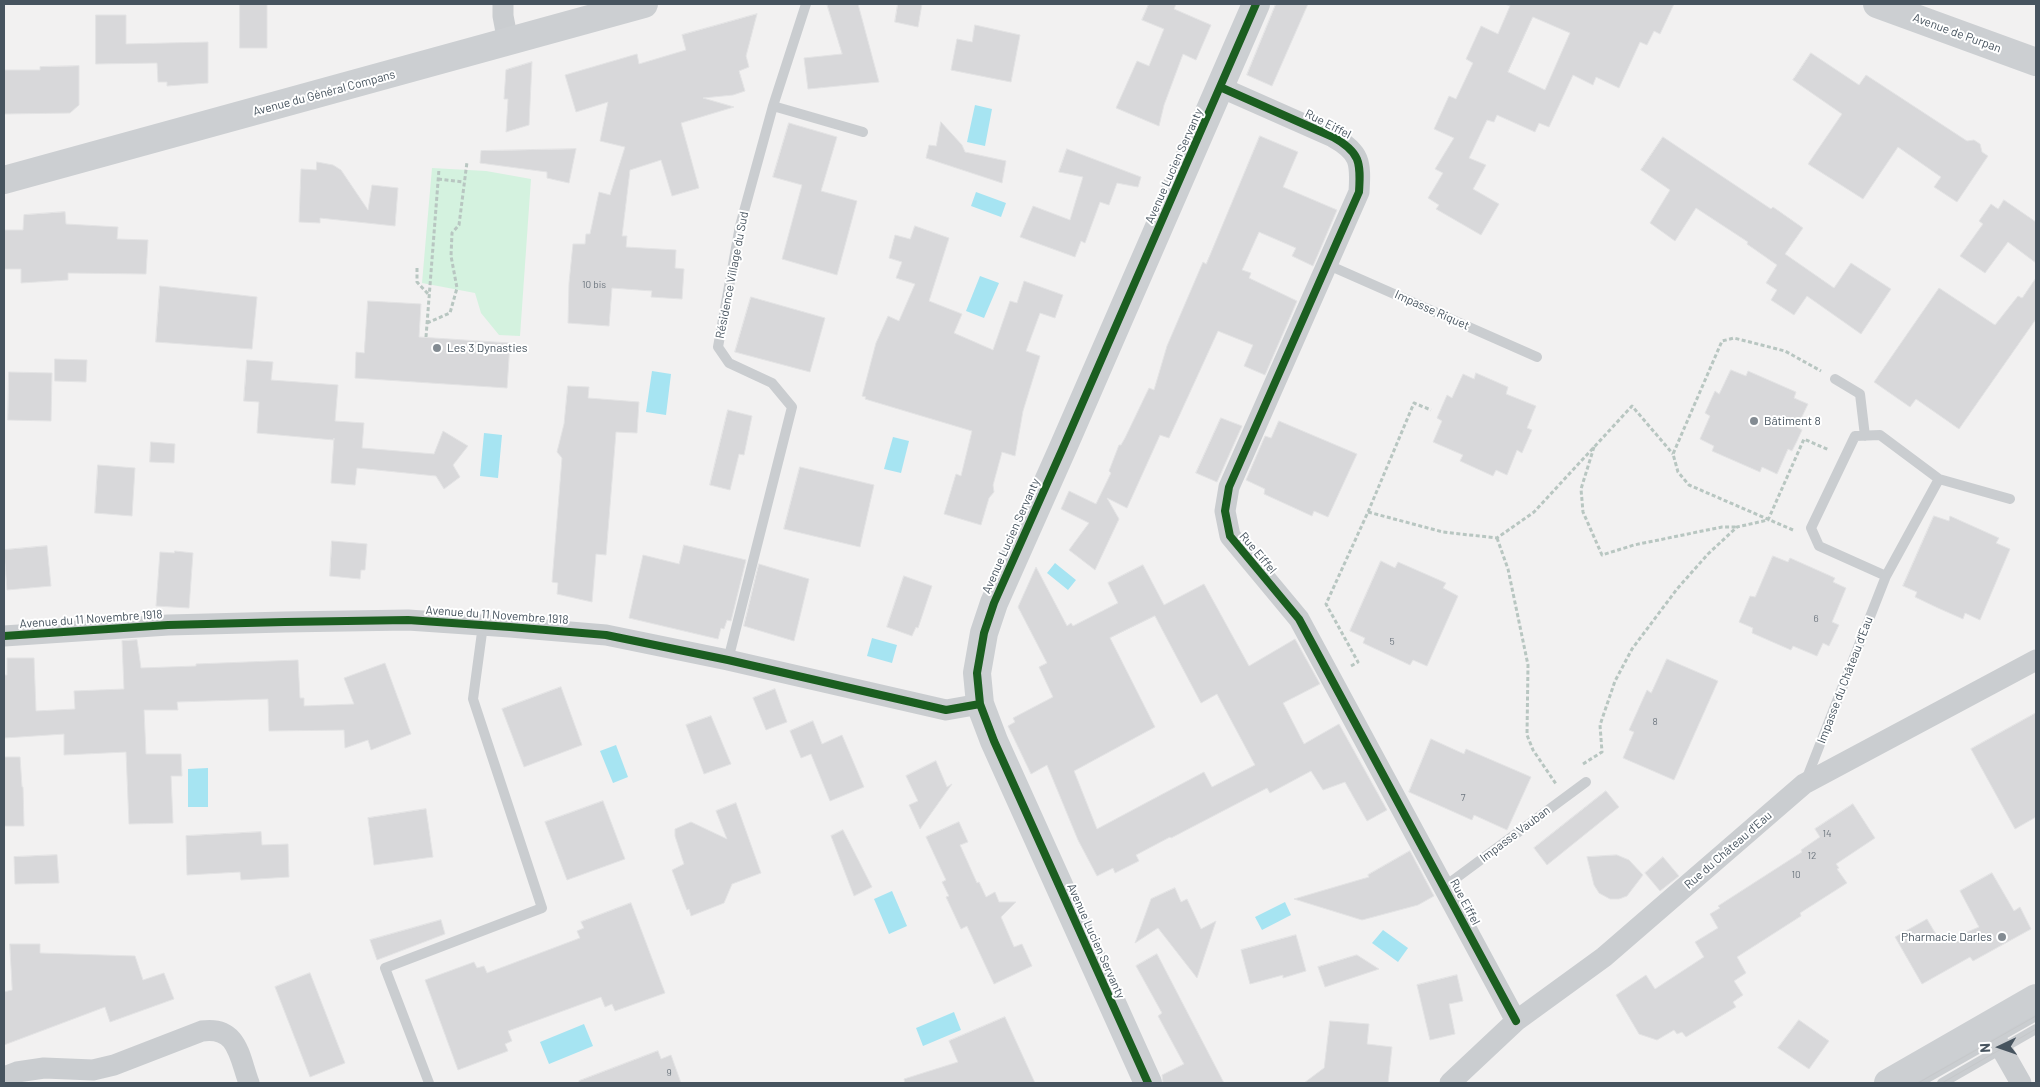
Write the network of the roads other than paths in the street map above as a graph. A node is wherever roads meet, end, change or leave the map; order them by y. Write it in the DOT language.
graph roads {
  1 [pos="503,4"];
  2 [pos="644,4"];
  3 [pos="806,4"];
  4 [pos="1256,4"];
  5 [pos="1877,4"];
  6 [pos="508,42"];
  7 [pos="2036,62"];
  8 [pos="1220,87"];
  9 [pos="773,106"];
  10 [pos="862,132"];
  11 [pos="4,180"];
  12 [pos="1326,264"];
  13 [pos="1537,357"];
  14 [pos="1835,379"];
  15 [pos="1865,436"];
  16 [pos="1939,479"];
  17 [pos="2010,499"];
  18 [pos="1886,576"];
  19 [pos="483,625"];
  20 [pos="4,636"];
  21 [pos="728,660"];
  22 [pos="2036,660"];
  23 [pos="980,704"];
  24 [pos="1586,782"];
  25 [pos="1804,784"];
  26 [pos="1444,887"];
  27 [pos="2036,998"];
  28 [pos="2036,1016"];
  29 [pos="1516,1021"];
  30 [pos="2036,1029"];
  31 [pos="1995,1038"];
  32 [pos="4,1077"];
  33 [pos="62,1077"];
  34 [pos="249,1083"];
  35 [pos="429,1083"];
  36 [pos="1148,1083"];
  37 [pos="1450,1083"];
  38 [pos="1888,1083"];
  39 [pos="1918,1083"];
  40 [pos="1942,1083"];
  41 [pos="2021,1083"];
  1 -- 6 [label="street"];
  2 -- 6 [label="street, Avenue du Général Compans"];
  3 -- 9 [label="lane, Résidence Village du Sud"];
  4 -- 8 [label="street, Avenue Lucien Servanty"];
  5 -- 7 [label="street, Avenue de Purpan"];
  6 -- 11 [label="street, Avenue du Général Compans"];
  8 -- 12 [label="street, Rue Eiffel"];
  8 -- 23 [label="street, Avenue Lucien Servanty"];
  9 -- 10 [label="lane"];
  9 -- 21 [label="lane, Résidence Village du Sud"];
  12 -- 13 [label="lane, Impasse Riquet"];
  12 -- 26 [label="street, Rue Eiffel"];
  14 -- 15 [label="lane"];
  15 -- 16 [label="lane"];
  15 -- 18 [label="lane"];
  16 -- 17 [label="lane"];
  16 -- 18 [label="lane, Impasse du Château d'Eau"];
  18 -- 25 [label="lane, Impasse du Château d'Eau"];
  19 -- 20 [label="street, Avenue du 11 Novembre 1918"];
  19 -- 21 [label="street, Avenue du 11 Novembre 1918"];
  19 -- 35 [label="lane"];
  21 -- 23 [label="street, Avenue du 11 Novembre 1918"];
  22 -- 25 [label="street, Rue du Château d'Eau"];
  23 -- 36 [label="street, Avenue Lucien Servanty"];
  24 -- 26 [label="lane, Impasse Vauban"];
  25 -- 29 [label="street, Rue du Château d'Eau"];
  26 -- 29 [label="street, Rue Eiffel"];
  27 -- 31 [label="street"];
  28 -- 31 [label="lane"];
  29 -- 37 [label="street, Rue du Château d'Eau"];
  30 -- 31 [label="lane"];
  31 -- 38 [label="street"];
  31 -- 39 [label="lane"];
  31 -- 40 [label="lane"];
  31 -- 41 [label="street"];
  32 -- 33 [label="street"];
  33 -- 34 [label="street"];
}
